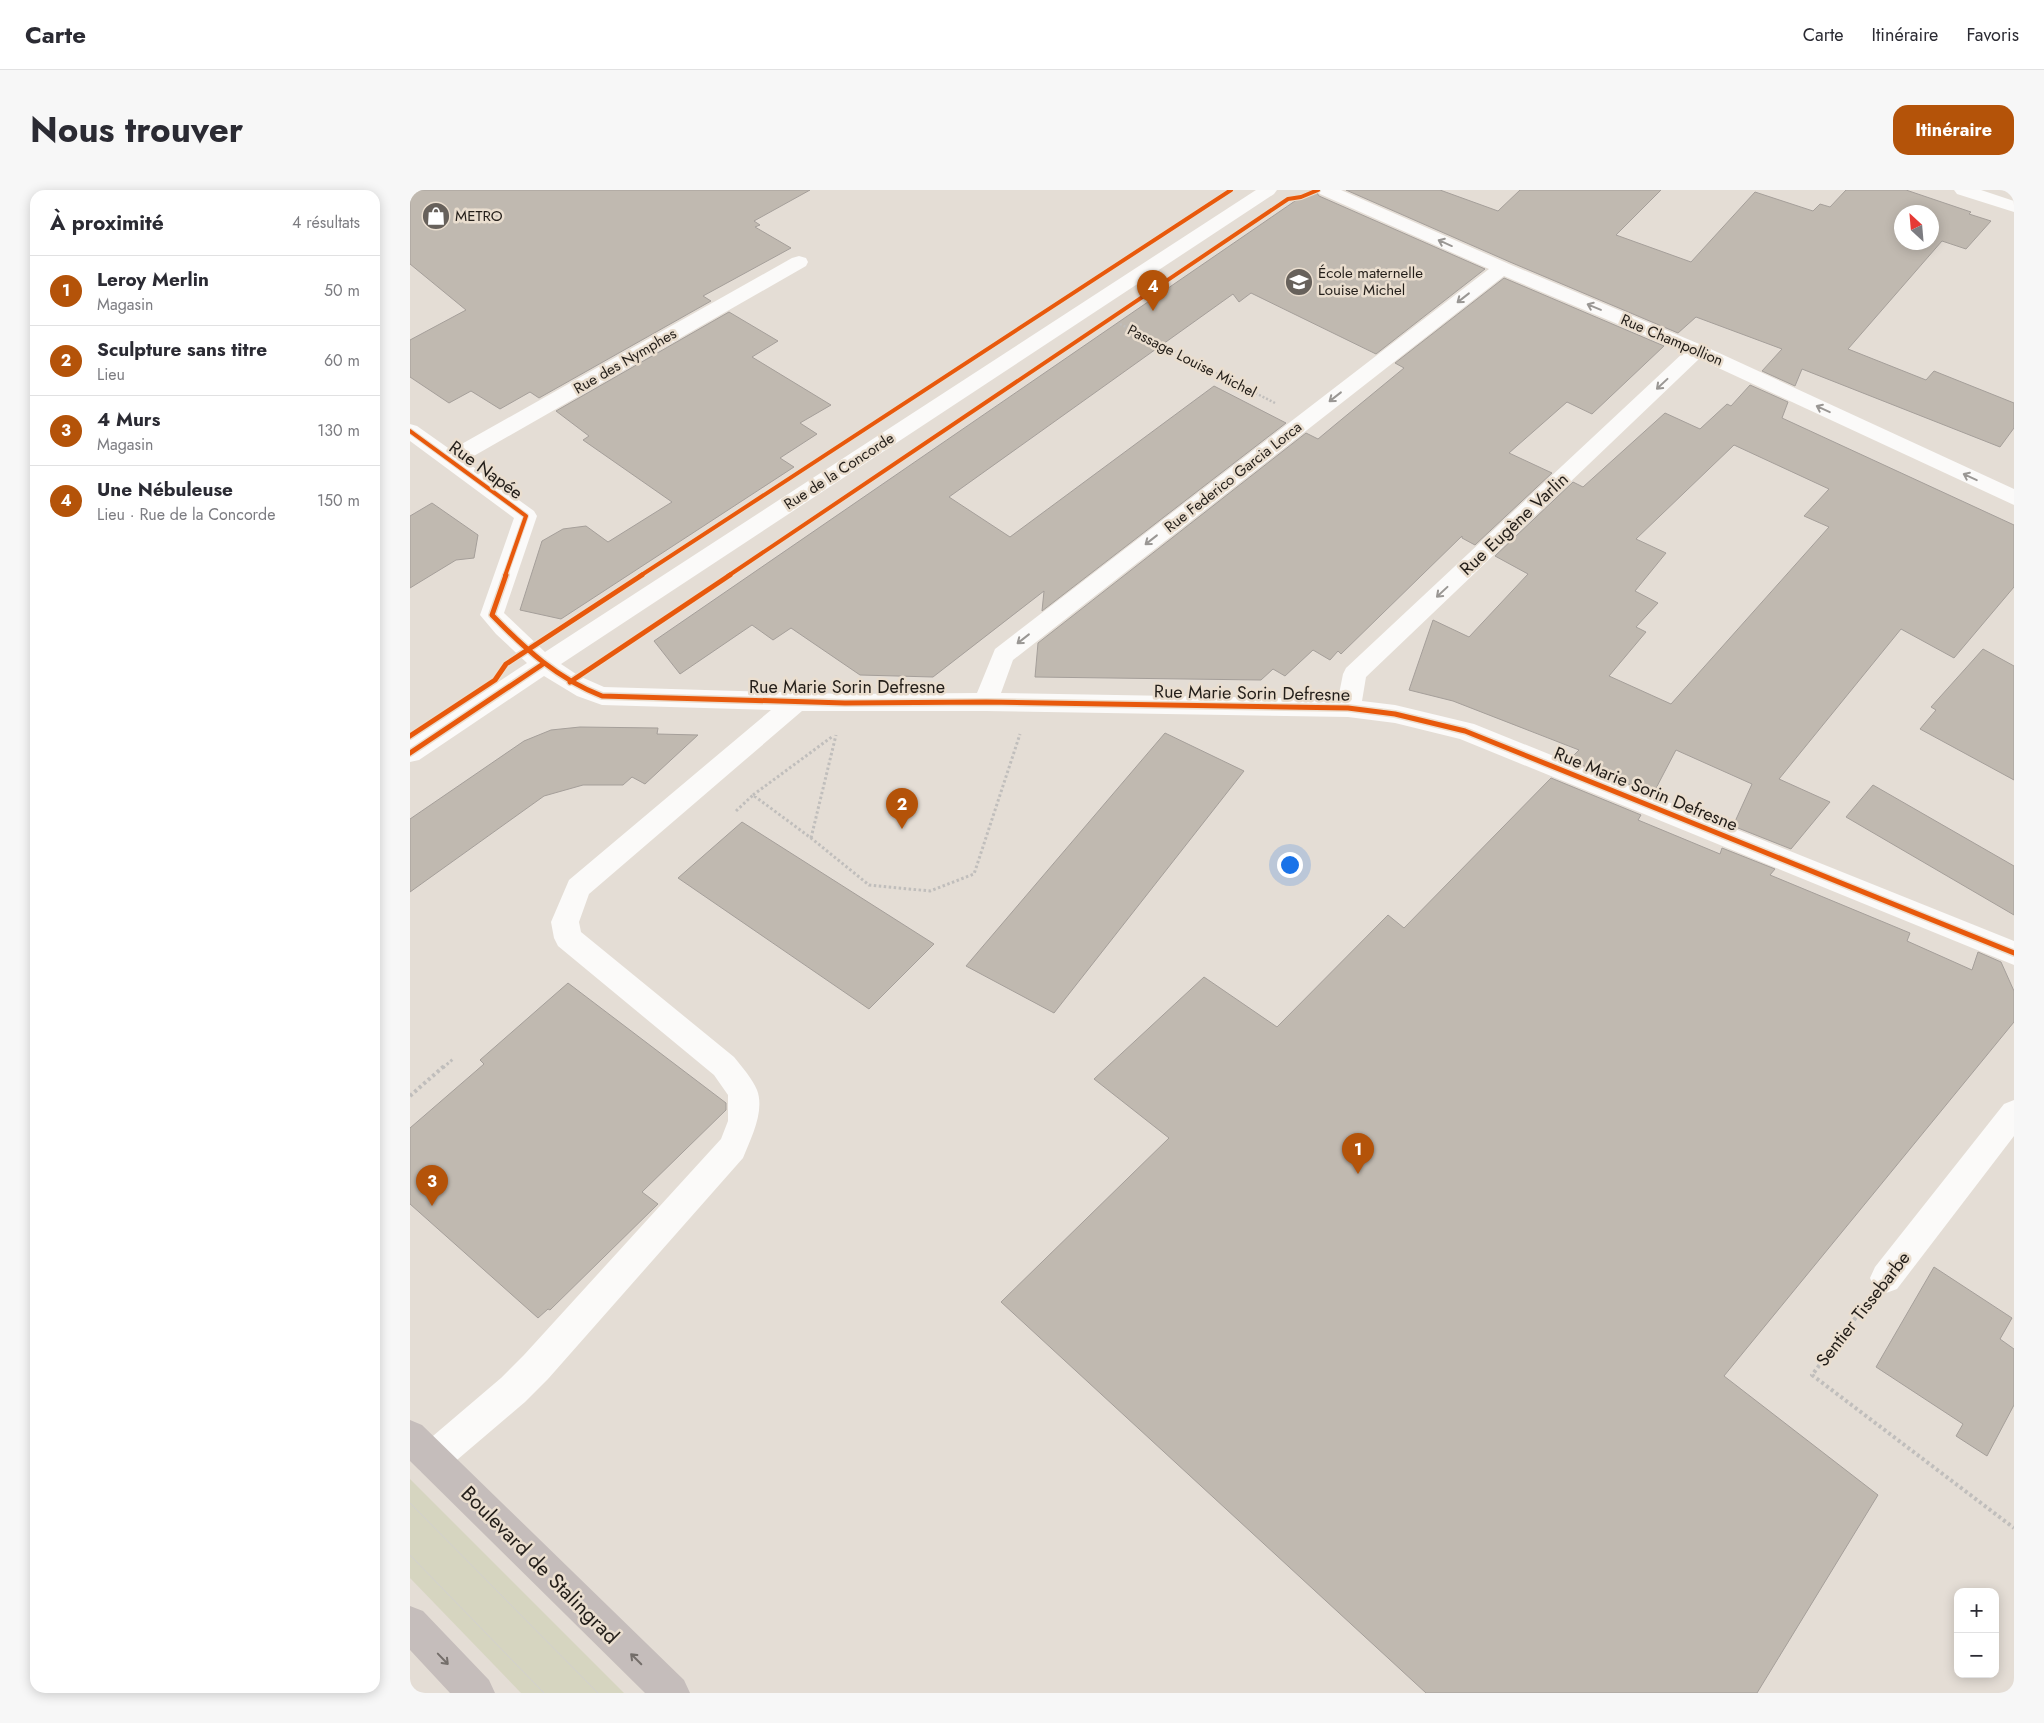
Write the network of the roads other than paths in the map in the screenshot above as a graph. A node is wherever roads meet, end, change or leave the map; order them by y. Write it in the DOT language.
graph roads {
  1 [pos="1268,190"];
  2 [pos="1326,190"];
  3 [pos="1963,190"];
  4 [pos="2014,207"];
  5 [pos="799,262"];
  6 [pos="1502,268"];
  7 [pos="1697,350"];
  8 [pos="410,431"];
  9 [pos="450,460"];
  10 [pos="2014,498"];
  11 [pos="543,664"];
  12 [pos="796,702"];
  13 [pos="986,702"];
  14 [pos="1348,708"];
  15 [pos="410,754"];
  16 [pos="2014,952"];
  17 [pos="2014,1113"];
  18 [pos="1886,1278"];
  19 [pos="421,1448"];
  20 [pos="410,1624"];
  21 [pos="476,1693"];
  22 [pos="670,1693"];
  1 -- 11 [label="street, Rue de la Concorde"];
  6 -- 2 [label="street, Rue Champollion, one-way"];
  3 -- 4 [label="street"];
  5 -- 9 [label="street, Rue des Nymphes"];
  7 -- 6 [label="street, Rue Champollion, one-way"];
  6 -- 13 [label="street, Rue Federico Garcia Lorca, one-way"];
  10 -- 7 [label="street, Rue Champollion, one-way"];
  7 -- 14 [label="street, Rue Eugène Varlin, one-way"];
  8 -- 9 [label="street, Rue Napée"];
  9 -- 11 [label="street, Rue Napée"];
  11 -- 12 [label="street, Rue Marie Sorin Defresne"];
  11 -- 15 [label="street, Rue de la Concorde"];
  12 -- 13 [label="street, Rue Marie Sorin Defresne"];
  12 -- 19 [label="street"];
  13 -- 14 [label="street, Rue Marie Sorin Defresne"];
  14 -- 16 [label="street, Rue Marie Sorin Defresne"];
  17 -- 18 [label="street, Sentier Tissebarbe"];
  22 -- 19 [label="main road, Boulevard de Stalingrad, one-way"];
  20 -- 21 [label="main road, one-way"];
}
